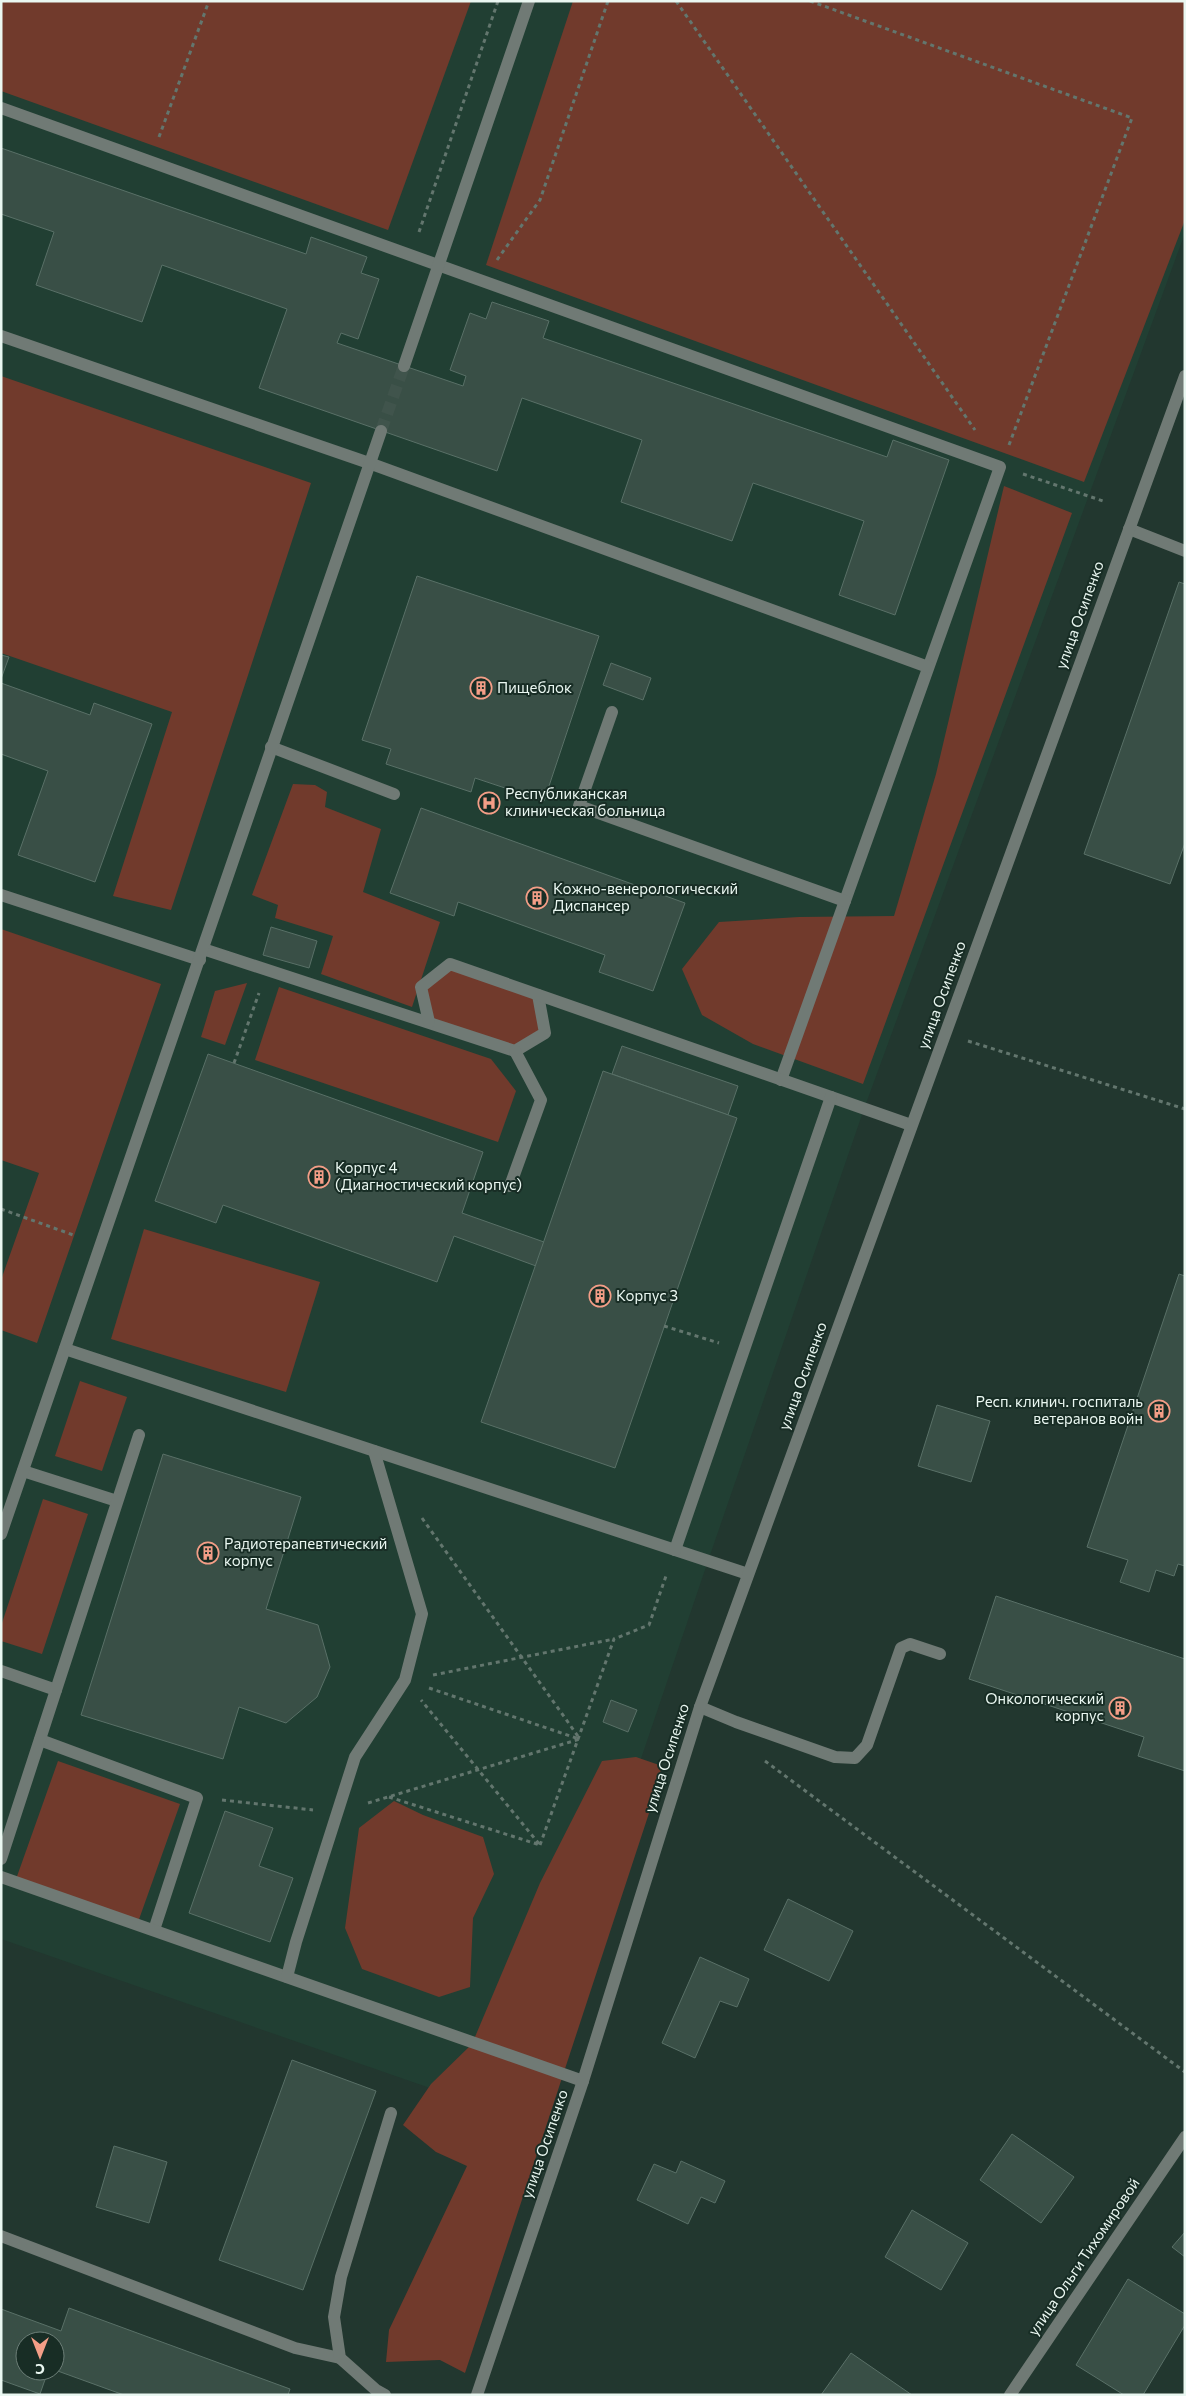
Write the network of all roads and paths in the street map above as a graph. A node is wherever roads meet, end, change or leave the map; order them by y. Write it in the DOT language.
graph roads {
  1 [pos="209,1"];
  2 [pos="498,1"];
  3 [pos="528,1"];
  4 [pos="608,1"];
  5 [pos="676,1"];
  6 [pos="810,1"];
  7 [pos="1,108"];
  8 [pos="150,161"];
  9 [pos="412,255"];
  10 [pos="438,265"];
  11 [pos="482,280"];
  12 [pos="1,336"];
  13 [pos="404,366"];
  14 [pos="1185,376"];
  15 [pos="381,431"];
  16 [pos="369,464"];
  17 [pos="1000,466"];
  18 [pos="1106,502"];
  19 [pos="1129,529"];
  20 [pos="1185,551"];
  21 [pos="928,666"];
  22 [pos="612,712"];
  23 [pos="271,747"];
  24 [pos="394,794"];
  25 [pos="1,895"];
  26 [pos="845,900"];
  27 [pos="202,955"];
  28 [pos="267,969"];
  29 [pos="538,995"];
  30 [pos="429,1022"];
  31 [pos="946,1035"];
  32 [pos="514,1051"];
  33 [pos="234,1064"];
  34 [pos="781,1080"];
  35 [pos="831,1098"];
  36 [pos="1185,1109"];
  37 [pos="911,1126"];
  38 [pos="510,1186"];
  39 [pos="1,1209"];
  40 [pos="101,1245"];
  41 [pos="664,1326"];
  42 [pos="65,1348"];
  43 [pos="744,1351"];
  44 [pos="139,1435"];
  45 [pos="374,1451"];
  46 [pos="23,1471"];
  47 [pos="117,1501"];
  48 [pos="420,1515"];
  49 [pos="1,1534"];
  50 [pos="675,1550"];
  51 [pos="748,1574"];
  52 [pos="614,1639"];
  53 [pos="940,1654"];
  54 [pos="522,1658"];
  55 [pos="1,1671"];
  56 [pos="405,1680"];
  57 [pos="56,1690"];
  58 [pos="700,1707"];
  59 [pos="580,1739"];
  60 [pos="40,1740"];
  61 [pos="763,1760"];
  62 [pos="478,1769"];
  63 [pos="388,1796"];
  64 [pos="197,1798"];
  65 [pos="337,1812"];
  66 [pos="540,1845"];
  67 [pos="1,1859"];
  68 [pos="1,1877"];
  69 [pos="154,1930"];
  70 [pos="287,1977"];
  71 [pos="1185,2072"];
  72 [pos="583,2081"];
  73 [pos="391,2113"];
  74 [pos="1185,2137"];
  75 [pos="1,2236"];
  76 [pos="340,2358"];
  77 [pos="386,2395"];
  78 [pos="477,2395"];
  79 [pos="1010,2395"];
  1 -- 8 [label="path"];
  2 -- 9 [label="path"];
  3 -- 10 [label="street"];
  4 -- 11 [label="path"];
  5 -- 17 [label="path"];
  6 -- 17 [label="path"];
  7 -- 8 [label="street"];
  8 -- 9 [label="street"];
  9 -- 10 [label="street"];
  10 -- 11 [label="street"];
  10 -- 13 [label="street"];
  11 -- 17 [label="street"];
  12 -- 16 [label="street"];
  14 -- 19 [label="street, улица Осипенко"];
  15 -- 16 [label="street"];
  16 -- 21 [label="street"];
  16 -- 23 [label="street"];
  17 -- 18 [label="path"];
  17 -- 21 [label="street"];
  19 -- 20 [label="street"];
  19 -- 31 [label="street, улица Осипенко"];
  21 -- 26 [label="street"];
  22 -- 26 [label="street"];
  23 -- 24 [label="street"];
  23 -- 27 [label="street"];
  25 -- 27 [label="street"];
  26 -- 34 [label="street"];
  27 -- 28 [label="street"];
  27 -- 40 [label="street"];
  28 -- 30 [label="street"];
  28 -- 33 [label="path"];
  29 -- 30 [label="street"];
  29 -- 32 [label="street"];
  29 -- 34 [label="street"];
  30 -- 32 [label="street"];
  31 -- 36 [label="path"];
  31 -- 37 [label="street, улица Осипенко"];
  32 -- 38 [label="street"];
  34 -- 35 [label="street"];
  35 -- 37 [label="street"];
  35 -- 43 [label="street"];
  37 -- 51 [label="street, улица Осипенко"];
  39 -- 40 [label="path"];
  40 -- 42 [label="street"];
  41 -- 43 [label="path"];
  42 -- 45 [label="street"];
  42 -- 46 [label="street"];
  43 -- 50 [label="street"];
  44 -- 47 [label="street"];
  45 -- 50 [label="street"];
  45 -- 56 [label="street"];
  46 -- 47 [label="street"];
  46 -- 49 [label="street"];
  47 -- 57 [label="street"];
  48 -- 54 [label="path"];
  50 -- 51 [label="street"];
  50 -- 52 [label="path"];
  51 -- 58 [label="street, улица Осипенко"];
  52 -- 54 [label="path"];
  52 -- 59 [label="path"];
  53 -- 58 [label="street"];
  54 -- 56 [label="path"];
  54 -- 59 [label="path"];
  55 -- 57 [label="street"];
  56 -- 59 [label="path"];
  56 -- 62 [label="path"];
  56 -- 65 [label="street"];
  57 -- 60 [label="street"];
  58 -- 72 [label="street, улица Осипенко"];
  59 -- 62 [label="path"];
  59 -- 66 [label="path"];
  60 -- 64 [label="street"];
  60 -- 67 [label="street"];
  61 -- 71 [label="path"];
  62 -- 63 [label="path"];
  62 -- 66 [label="path"];
  63 -- 65 [label="path"];
  63 -- 66 [label="path"];
  64 -- 65 [label="path"];
  64 -- 69 [label="street"];
  65 -- 70 [label="street"];
  68 -- 69 [label="street"];
  69 -- 70 [label="street"];
  70 -- 72 [label="street"];
  72 -- 78 [label="street, улица Осипенко"];
  73 -- 76 [label="street"];
  74 -- 79 [label="street, улица Ольги Тихомировой"];
  75 -- 76 [label="street"];
  76 -- 77 [label="street"];
}
